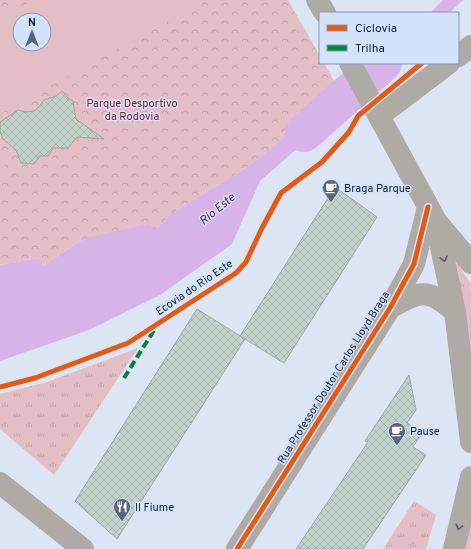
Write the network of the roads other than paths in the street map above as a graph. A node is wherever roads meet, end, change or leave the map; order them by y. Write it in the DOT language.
graph roads {
  1 [pos="317,0"];
  2 [pos="324,12"];
  3 [pos="471,46"];
  4 [pos="459,55"];
  5 [pos="351,64"];
  6 [pos="447,64"];
  7 [pos="376,110"];
  8 [pos="432,214"];
  9 [pos="471,263"];
  10 [pos="390,308"];
  11 [pos="455,312"];
  12 [pos="471,442"];
  13 [pos="471,455"];
  14 [pos="471,477"];
  15 [pos="0,483"];
  16 [pos="83,549"];
  17 [pos="237,549"];
  18 [pos="454,549"];
  1 -- 2 [label="street"];
  3 -- 4 [label="street"];
  5 -- 7 [label="street"];
  6 -- 7 [label="street"];
  7 -- 8 [label="street"];
  8 -- 9 [label="street"];
  8 -- 10 [label="street, Rua Professor Doutor Carlos Lloyd Braga"];
  8 -- 11 [label="street, one-way"];
  10 -- 11 [label="street, Rua Professor Doutor Carlos Lloyd Braga"];
  10 -- 17 [label="street, Rua Professor Doutor Carlos Lloyd Braga"];
  11 -- 12 [label="street"];
  12 -- 13 [label="street"];
  14 -- 18 [label="street, one-way"];
  15 -- 16 [label="street"];
}
